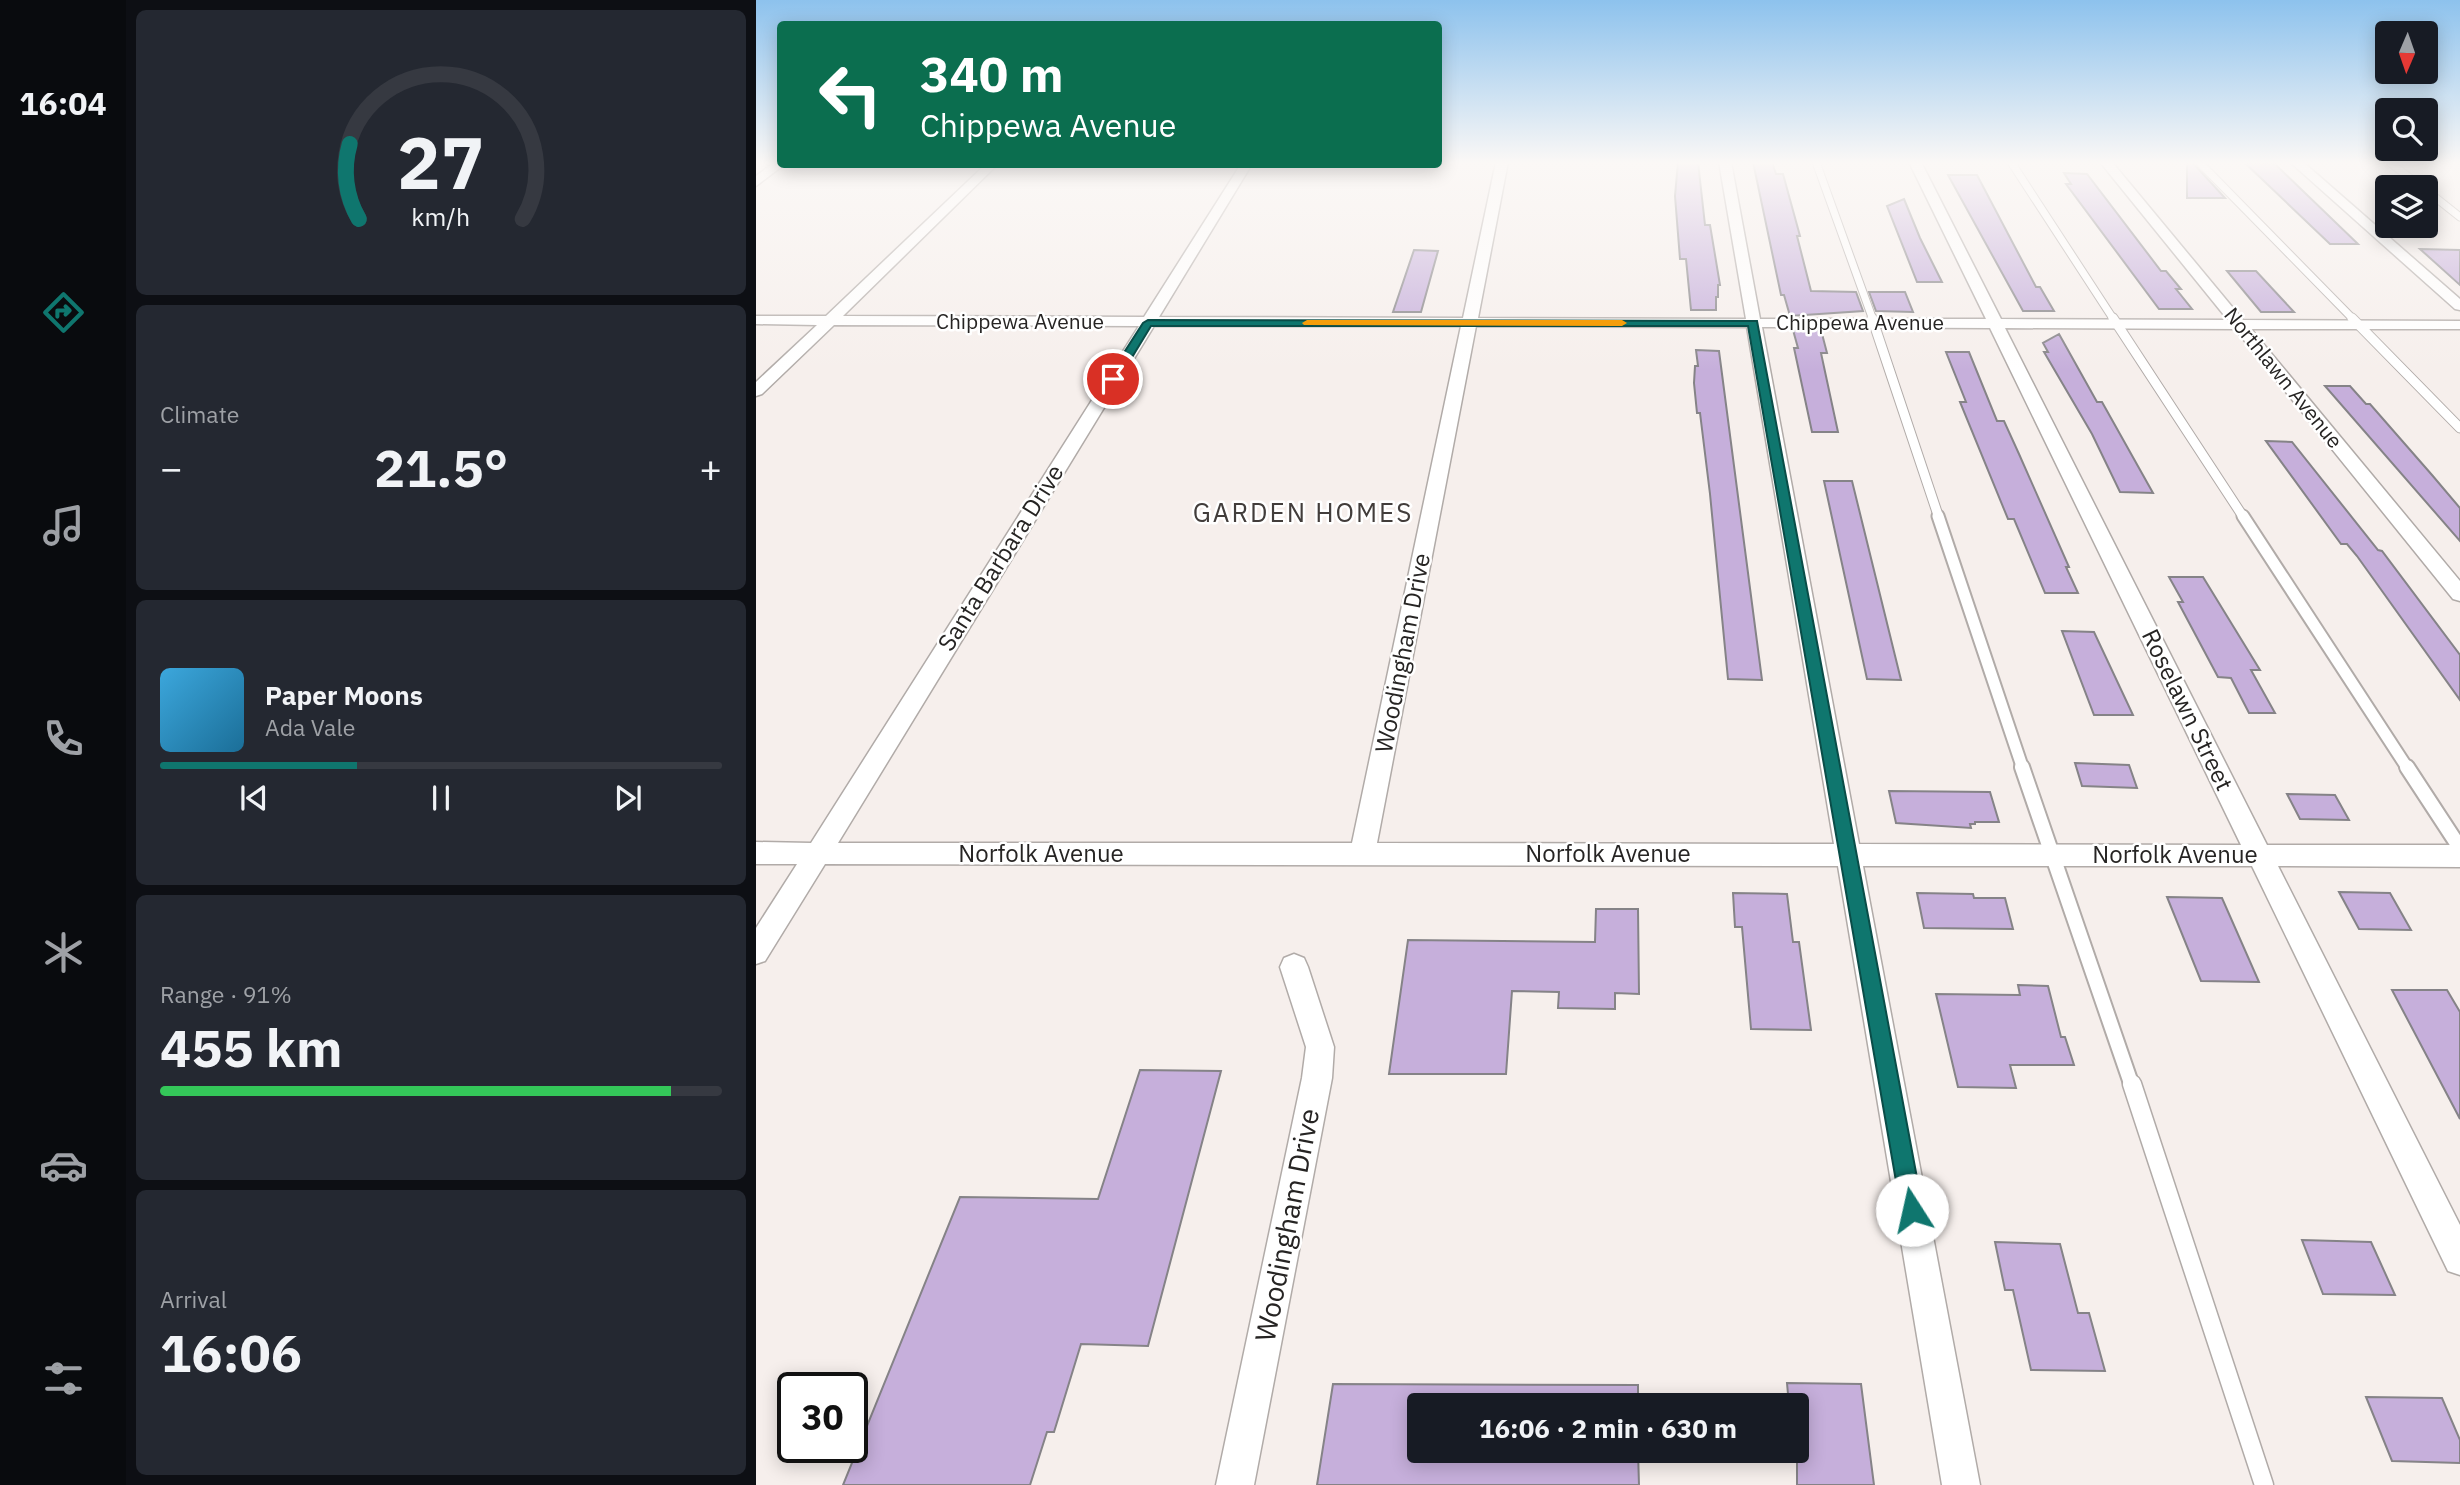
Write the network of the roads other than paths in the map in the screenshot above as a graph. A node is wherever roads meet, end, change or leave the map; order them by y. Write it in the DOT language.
graph roads {
  1 [pos="923,231"];
  2 [pos="1205,231"];
  3 [pos="1488,231"];
  4 [pos="1737,231"];
  5 [pos="1841,231"];
  6 [pos="1948,231"];
  7 [pos="2057,231"];
  8 [pos="2163,231"];
  9 [pos="2267,231"];
  10 [pos="2374,231"];
  11 [pos="2460,306"];
  12 [pos="756,320"];
  13 [pos="831,320"];
  14 [pos="1148,323"];
  15 [pos="1469,323"];
  16 [pos="1753,323"];
  17 [pos="1874,323"];
  18 [pos="1994,324"];
  19 [pos="2118,324"];
  20 [pos="2239,324"];
  21 [pos="2359,325"];
  22 [pos="2460,325"];
  23 [pos="756,391"];
  24 [pos="2460,428"];
  25 [pos="2460,594"];
  26 [pos="2460,848"];
  27 [pos="756,853"];
  28 [pos="817,853"];
  29 [pos="1848,853"];
  30 [pos="2051,854"];
  31 [pos="1362,855"];
  32 [pos="2259,855"];
  33 [pos="2460,856"];
  34 [pos="756,951"];
  35 [pos="1294,967"];
  36 [pos="2460,1259"];
  37 [pos="1235,1485"];
  38 [pos="1961,1485"];
  39 [pos="2264,1485"];
  1 -- 13 [label="street"];
  2 -- 14 [label="street, Santa Barbara Drive"];
  3 -- 15 [label="street, Woodingham Drive"];
  4 -- 16 [label="street"];
  5 -- 17 [label="lane"];
  6 -- 18 [label="street, Roselawn Street"];
  7 -- 19 [label="lane"];
  8 -- 20 [label="street, Northlawn Avenue"];
  9 -- 21 [label="lane"];
  10 -- 11 [label="street"];
  12 -- 13 [label="street, Chippewa Avenue"];
  13 -- 14 [label="street, Chippewa Avenue"];
  13 -- 23 [label="street"];
  14 -- 15 [label="street, Chippewa Avenue"];
  14 -- 28 [label="street, Santa Barbara Drive"];
  15 -- 16 [label="street, Chippewa Avenue"];
  15 -- 31 [label="street, Woodingham Drive"];
  16 -- 17 [label="street, Chippewa Avenue"];
  16 -- 29 [label="street"];
  17 -- 18 [label="street, Chippewa Avenue"];
  17 -- 30 [label="lane"];
  18 -- 19 [label="street, Chippewa Avenue"];
  18 -- 32 [label="street, Roselawn Street"];
  19 -- 20 [label="street, Chippewa Avenue"];
  19 -- 26 [label="lane"];
  20 -- 21 [label="street, Chippewa Avenue"];
  20 -- 25 [label="street, Northlawn Avenue"];
  21 -- 22 [label="street, Chippewa Avenue"];
  21 -- 24 [label="lane"];
  27 -- 28 [label="street, Norfolk Avenue"];
  28 -- 31 [label="street, Norfolk Avenue"];
  28 -- 34 [label="street, Santa Barbara Drive"];
  29 -- 30 [label="street, Norfolk Avenue"];
  29 -- 31 [label="street, Norfolk Avenue"];
  29 -- 38 [label="street"];
  30 -- 32 [label="street, Norfolk Avenue"];
  30 -- 39 [label="lane"];
  32 -- 33 [label="street, Norfolk Avenue"];
  32 -- 36 [label="street, Roselawn Street"];
  35 -- 37 [label="street, Woodingham Drive"];
}
